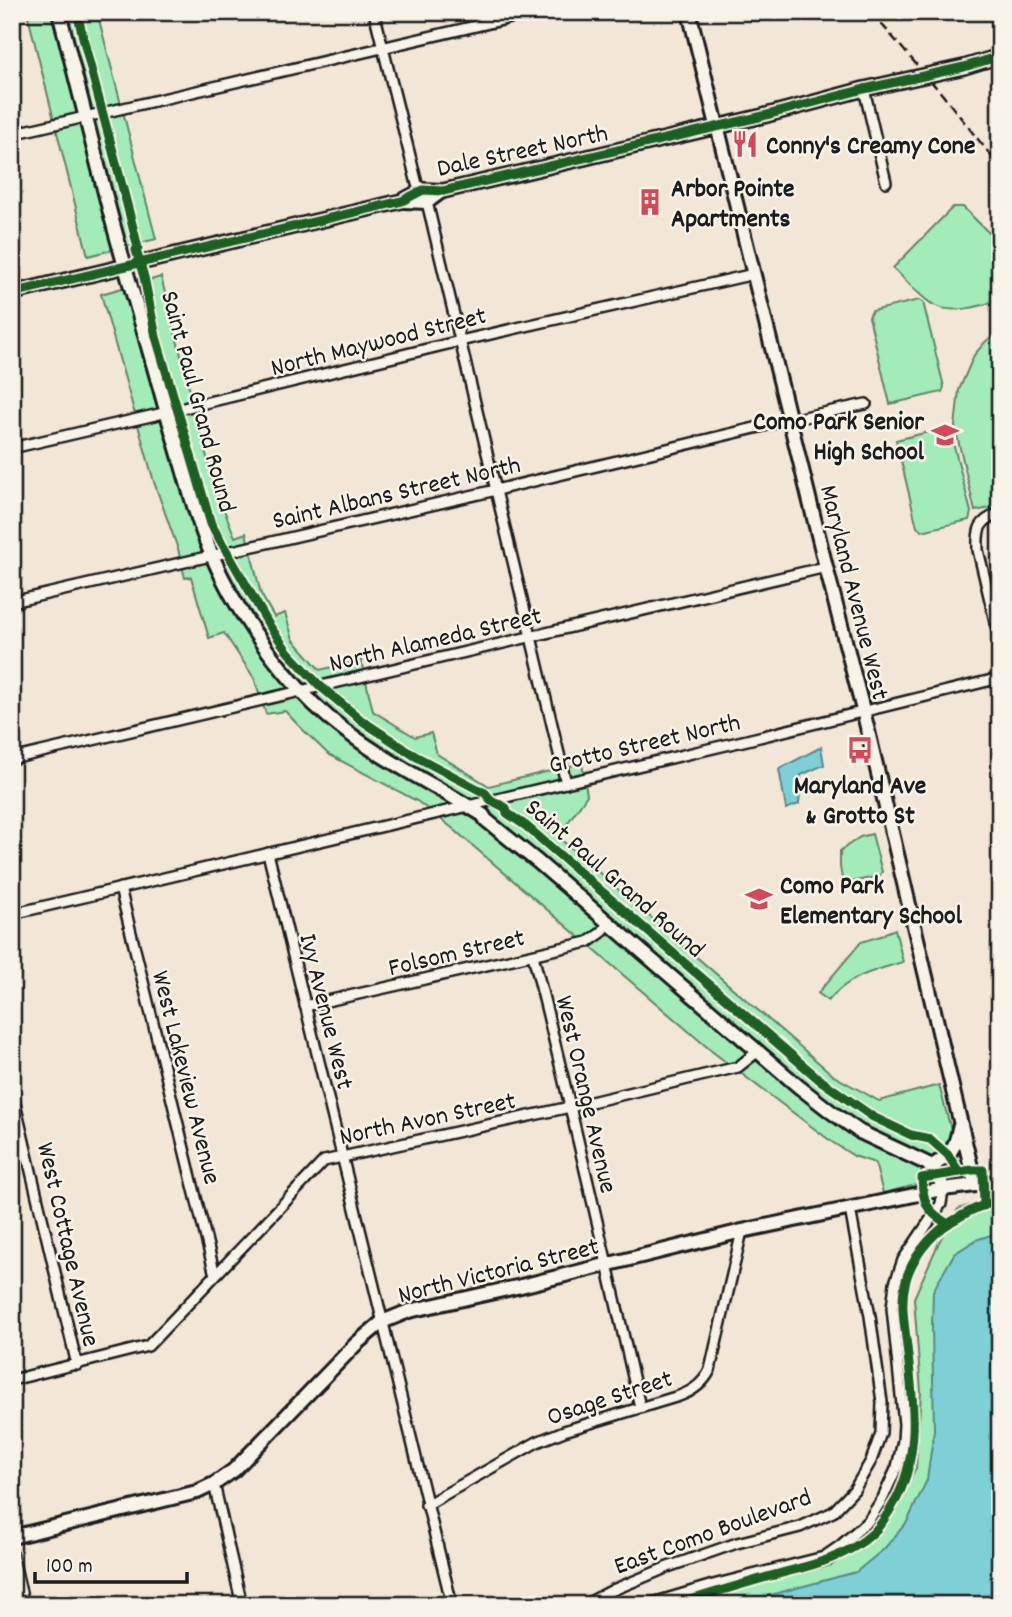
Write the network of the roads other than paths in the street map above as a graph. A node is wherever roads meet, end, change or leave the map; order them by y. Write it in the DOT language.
graph roads {
  1 [pos="59,12"];
  2 [pos="374,12"];
  3 [pos="536,12"];
  4 [pos="689,12"];
  5 [pos="995,12"];
  6 [pos="1000,30"];
  7 [pos="383,48"];
  8 [pos="1000,56"];
  9 [pos="863,89"];
  10 [pos="86,118"];
  11 [pos="718,127"];
  12 [pos="12,134"];
  13 [pos="886,182"];
  14 [pos="425,196"];
  15 [pos="125,267"];
  16 [pos="754,274"];
  17 [pos="12,293"];
  18 [pos="460,341"];
  19 [pos="866,404"];
  20 [pos="167,412"];
  21 [pos="790,420"];
  22 [pos="12,447"];
  23 [pos="496,490"];
  24 [pos="1000,513"];
  25 [pos="211,555"];
  26 [pos="826,567"];
  27 [pos="12,602"];
  28 [pos="531,637"];
  29 [pos="1000,642"];
  30 [pos="1000,678"];
  31 [pos="301,691"];
  32 [pos="863,710"];
  33 [pos="12,760"];
  34 [pos="566,783"];
  35 [pos="468,806"];
  36 [pos="268,853"];
  37 [pos="120,888"];
  38 [pos="12,914"];
  39 [pos="609,923"];
  40 [pos="533,955"];
  41 [pos="305,1006"];
  42 [pos="757,1052"];
  43 [pos="12,1091"];
  44 [pos="570,1107"];
  45 [pos="960,1120"];
  46 [pos="342,1157"];
  47 [pos="930,1167"];
  48 [pos="1000,1182"];
  49 [pos="975,1184"];
  50 [pos="943,1189"];
  51 [pos="850,1209"];
  52 [pos="742,1231"];
  53 [pos="606,1266"];
  54 [pos="215,1275"];
  55 [pos="382,1322"];
  56 [pos="77,1365"];
  57 [pos="12,1380"];
  58 [pos="640,1407"];
  59 [pos="214,1484"];
  60 [pos="426,1505"];
  61 [pos="12,1537"];
  62 [pos="12,1555"];
  63 [pos="24,1605"];
  64 [pos="242,1605"];
  65 [pos="452,1605"];
  66 [pos="584,1605"];
  67 [pos="646,1605"];
  1 -- 10 [label="street"];
  2 -- 7 [label="street"];
  3 -- 7 [label="street"];
  4 -- 11 [label="street, Maryland Avenue West"];
  5 -- 6 [label="street"];
  7 -- 10 [label="street"];
  7 -- 14 [label="street"];
  8 -- 9 [label="street, Dale Street North"];
  9 -- 11 [label="street, Dale Street North"];
  9 -- 13 [label="street"];
  10 -- 12 [label="street"];
  10 -- 15 [label="street"];
  11 -- 14 [label="street, Dale Street North"];
  11 -- 16 [label="street, Maryland Avenue West"];
  14 -- 15 [label="street, Dale Street North"];
  14 -- 18 [label="street"];
  15 -- 17 [label="street, Dale Street North"];
  15 -- 20 [label="street"];
  16 -- 18 [label="street, North Maywood Street"];
  16 -- 21 [label="street, Maryland Avenue West"];
  18 -- 20 [label="street, North Maywood Street"];
  18 -- 23 [label="street"];
  19 -- 21 [label="street, Saint Albans Street North"];
  20 -- 22 [label="street, North Maywood Street"];
  20 -- 25 [label="street"];
  21 -- 23 [label="street, Saint Albans Street North"];
  21 -- 26 [label="street, Maryland Avenue West"];
  23 -- 25 [label="street, Saint Albans Street North"];
  23 -- 28 [label="street"];
  24 -- 29 [label="street"];
  25 -- 27 [label="street, Saint Albans Street North"];
  25 -- 31 [label="street"];
  26 -- 28 [label="street, North Alameda Street"];
  26 -- 32 [label="street, Maryland Avenue West"];
  28 -- 31 [label="street, North Alameda Street"];
  28 -- 34 [label="street"];
  30 -- 32 [label="street, Grotto Street North"];
  31 -- 33 [label="street, North Alameda Street"];
  31 -- 35 [label="street"];
  32 -- 34 [label="street, Grotto Street North"];
  32 -- 45 [label="street, Maryland Avenue West"];
  34 -- 35 [label="street, Grotto Street North"];
  35 -- 36 [label="street, Grotto Street North"];
  35 -- 39 [label="street"];
  36 -- 37 [label="street, Grotto Street North"];
  36 -- 41 [label="street, Ivy Avenue West"];
  37 -- 38 [label="street, Grotto Street North"];
  37 -- 54 [label="street, West Lakeview Avenue"];
  39 -- 40 [label="street, Folsom Street"];
  39 -- 42 [label="street"];
  40 -- 41 [label="street, Folsom Street"];
  40 -- 44 [label="street, West Orange Avenue"];
  41 -- 46 [label="street, Ivy Avenue West"];
  42 -- 44 [label="street, North Avon Street"];
  42 -- 47 [label="street"];
  43 -- 56 [label="street, West Cottage Avenue"];
  44 -- 46 [label="street, North Avon Street"];
  44 -- 53 [label="street, West Orange Avenue"];
  45 -- 47 [label="street"];
  45 -- 49 [label="street, Maryland Avenue West"];
  46 -- 54 [label="street, North Avon Street"];
  46 -- 55 [label="street, Ivy Avenue West"];
  47 -- 50 [label="street"];
  48 -- 49 [label="street"];
  49 -- 50 [label="street, North Victoria Street"];
  50 -- 51 [label="street, North Victoria Street"];
  50 -- 67 [label="street"];
  51 -- 52 [label="street, North Victoria Street"];
  51 -- 66 [label="street, East Como Boulevard"];
  52 -- 53 [label="street, North Victoria Street"];
  52 -- 58 [label="street, Osage Street"];
  53 -- 55 [label="street, North Victoria Street"];
  53 -- 58 [label="street, West Orange Avenue"];
  54 -- 56 [label="street, North Avon Street"];
  55 -- 59 [label="street, North Victoria Street"];
  55 -- 60 [label="street, Ivy Avenue West"];
  56 -- 57 [label="street, North Avon Street"];
  58 -- 60 [label="street, Osage Street"];
  59 -- 61 [label="street, North Victoria Street"];
  59 -- 64 [label="street"];
  60 -- 65 [label="street, Ivy Avenue West"];
  62 -- 63 [label="street"];
}
